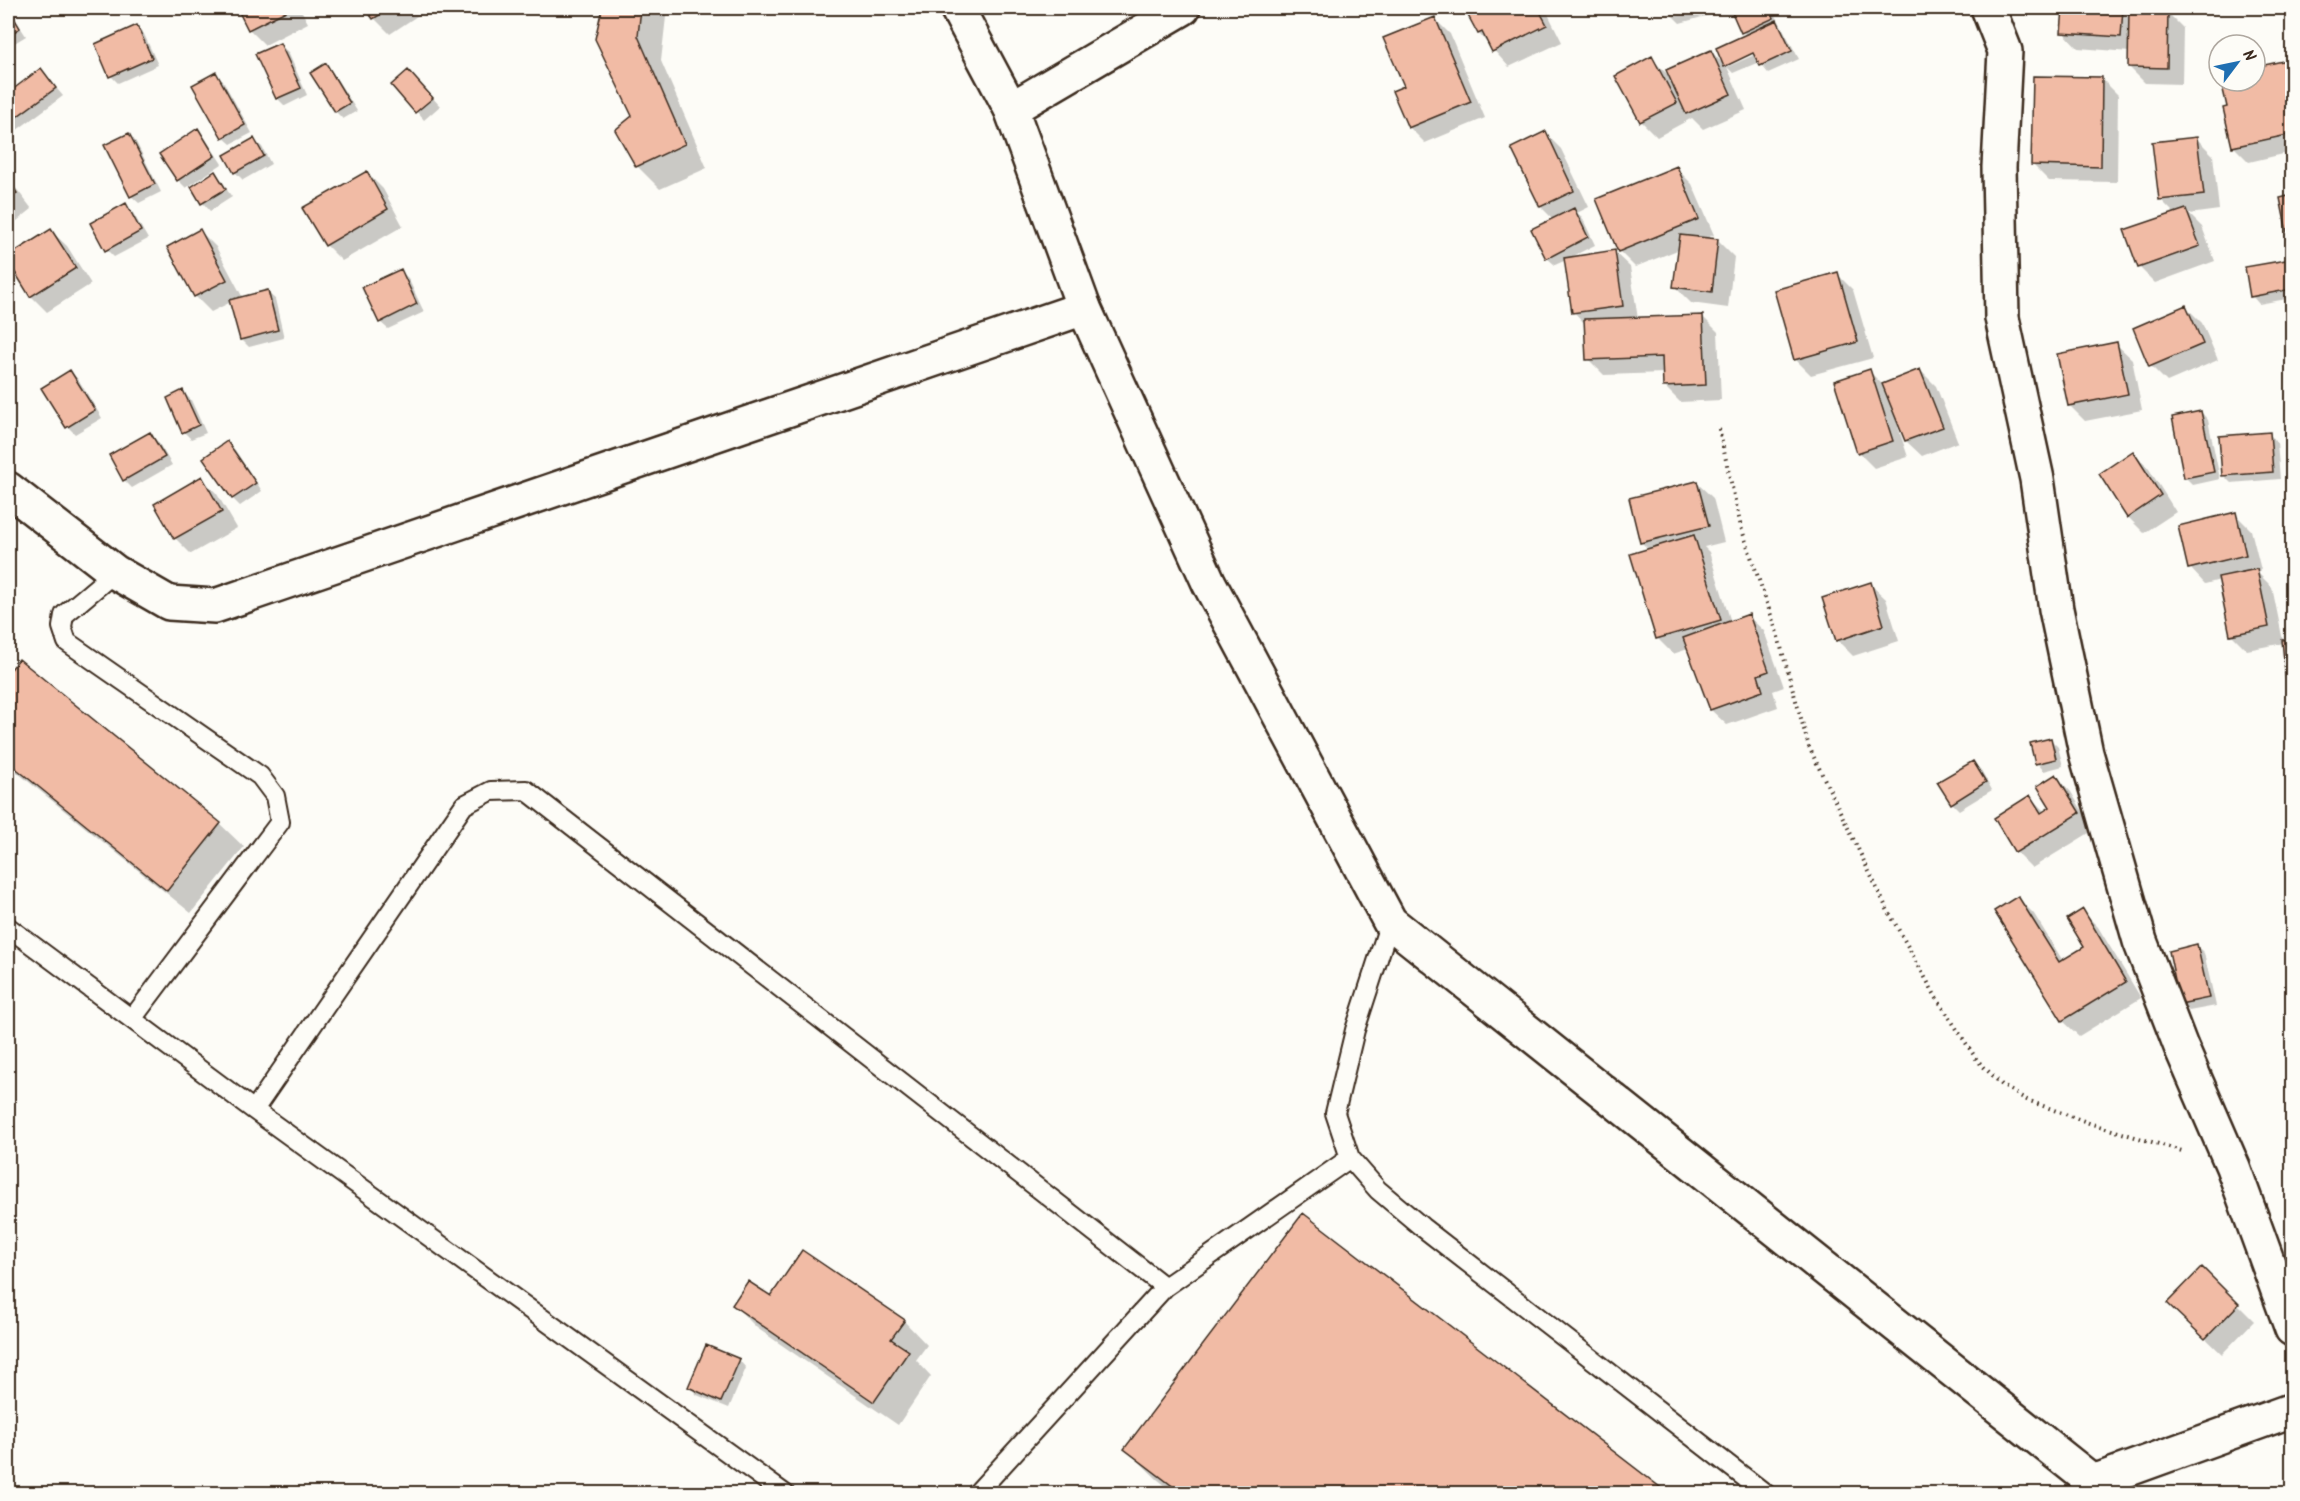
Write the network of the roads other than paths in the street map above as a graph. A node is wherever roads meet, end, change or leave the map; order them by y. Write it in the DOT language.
graph roads {
  1 [pos="957,8"];
  2 [pos="1183,8"];
  3 [pos="1988,8"];
  4 [pos="1011,109"];
  5 [pos="1084,308"];
  6 [pos="8,489"];
  7 [pos="115,572"];
  8 [pos="1390,922"];
  9 [pos="8,927"];
  10 [pos="132,1019"];
  11 [pos="254,1110"];
  12 [pos="1350,1158"];
  13 [pos="1165,1287"];
  14 [pos="2292,1329"];
  15 [pos="2292,1410"];
  16 [pos="2094,1490"];
  17 [pos="784,1494"];
  18 [pos="976,1494"];
  19 [pos="1766,1494"];
  1 -- 4 [label="street"];
  2 -- 4 [label="street"];
  3 -- 14 [label="street"];
  4 -- 5 [label="street"];
  5 -- 7 [label="street"];
  5 -- 8 [label="street"];
  6 -- 7 [label="street"];
  7 -- 10 [label="lane"];
  8 -- 12 [label="lane"];
  8 -- 16 [label="street"];
  9 -- 10 [label="lane"];
  10 -- 11 [label="lane"];
  11 -- 13 [label="lane"];
  11 -- 17 [label="lane"];
  12 -- 13 [label="lane"];
  12 -- 19 [label="lane"];
  13 -- 18 [label="lane"];
  15 -- 16 [label="street"];
}
